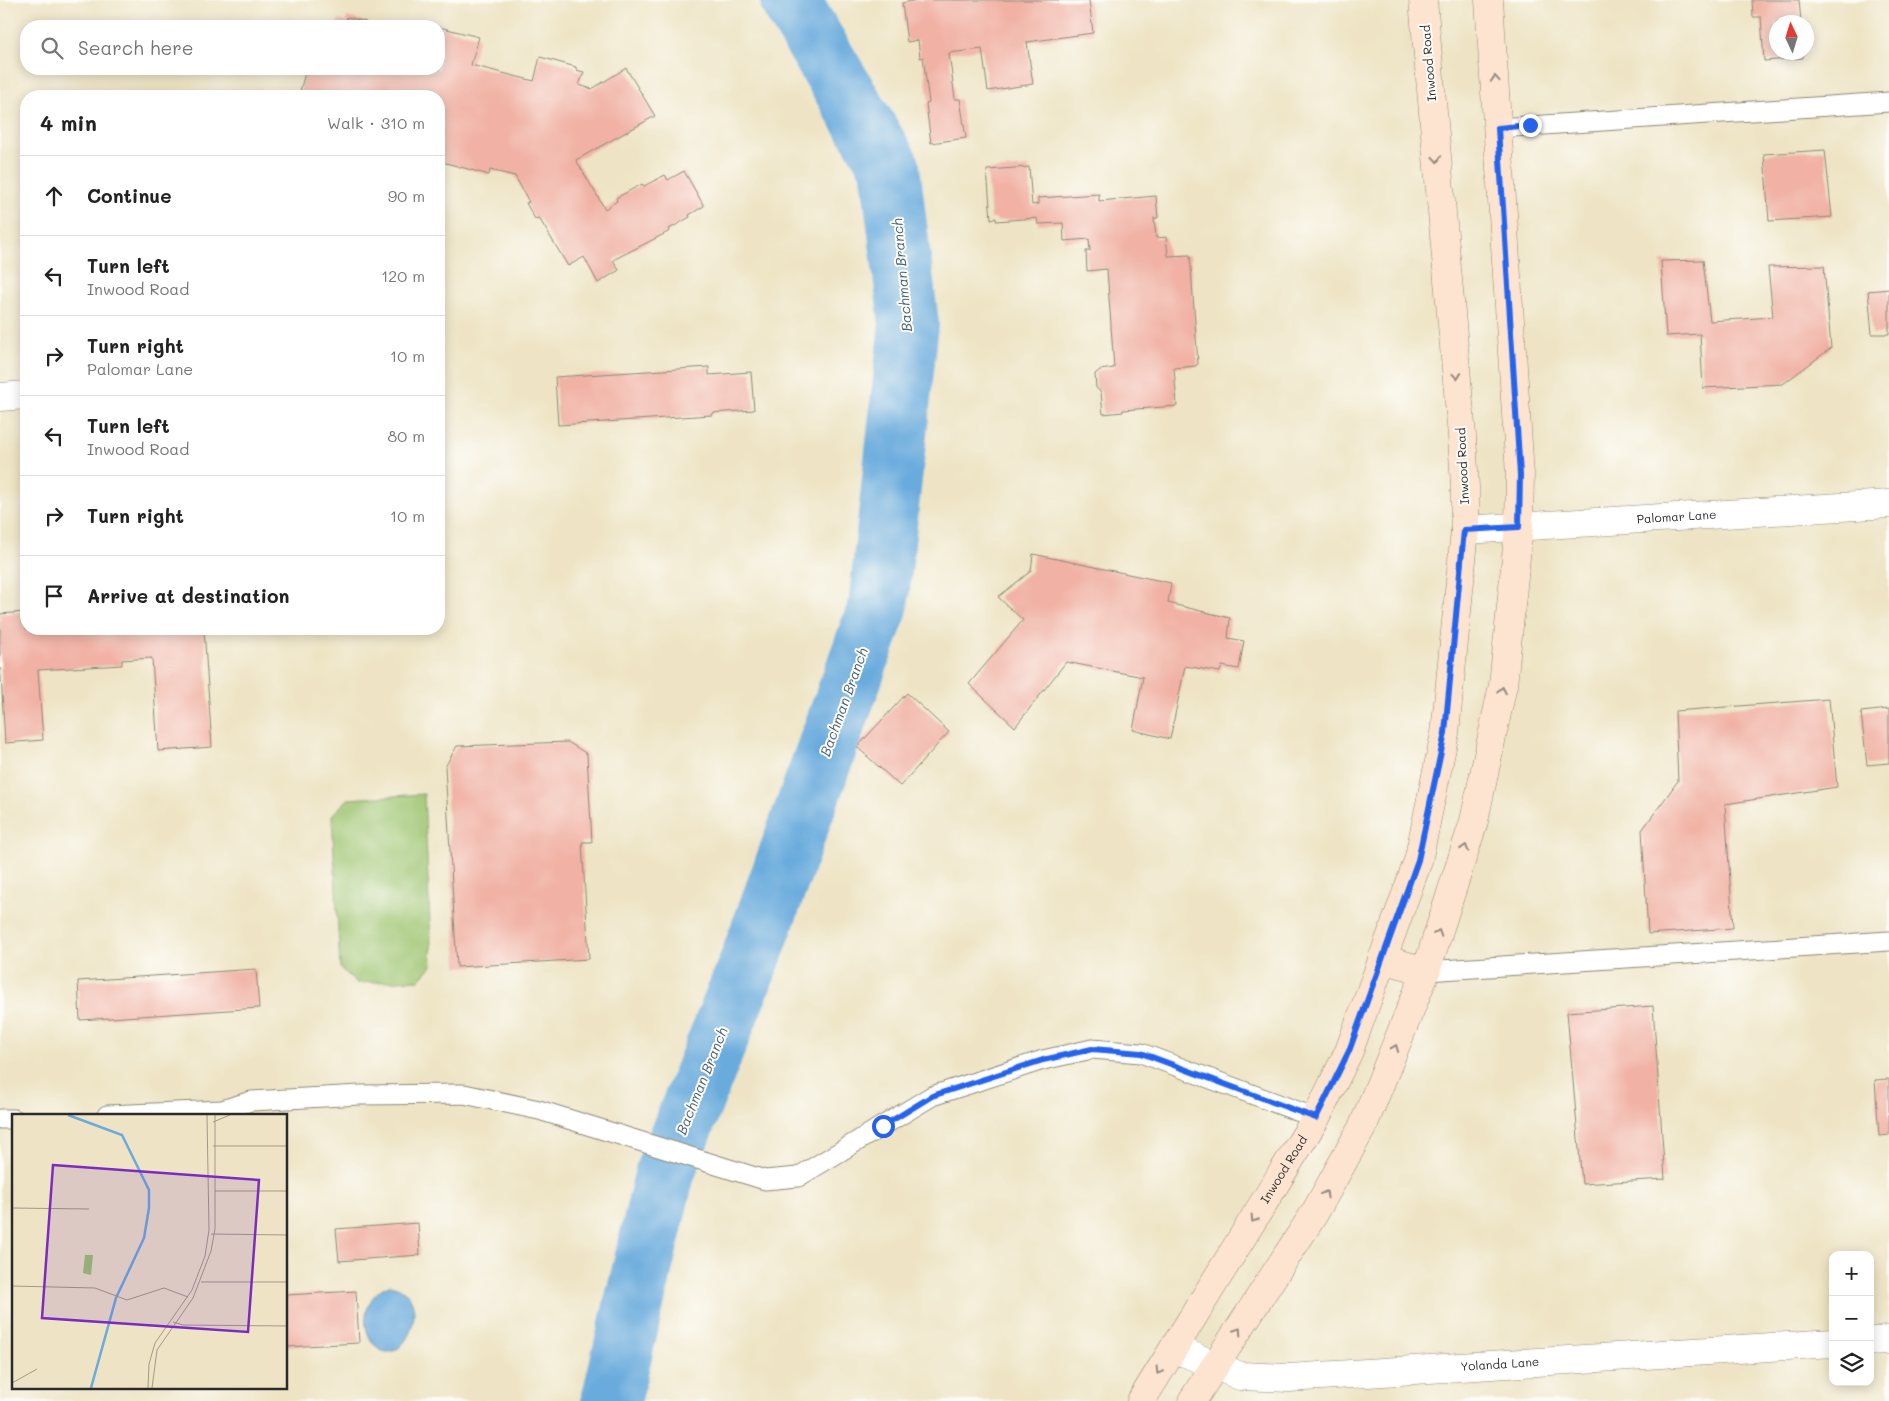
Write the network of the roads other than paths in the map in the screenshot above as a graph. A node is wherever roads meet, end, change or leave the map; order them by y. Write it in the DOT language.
graph roads {
  1 [pos="1423,0"];
  2 [pos="1489,0"];
  3 [pos="1889,102"];
  4 [pos="1498,128"];
  5 [pos="20,395"];
  6 [pos="0,397"];
  7 [pos="1889,504"];
  8 [pos="1519,527"];
  9 [pos="1464,530"];
  10 [pos="1889,941"];
  11 [pos="1382,959"];
  12 [pos="1426,971"];
  13 [pos="130,1114"];
  14 [pos="1316,1118"];
  15 [pos="1889,1340"];
  16 [pos="1874,1341"];
  17 [pos="1829,1343"];
  18 [pos="1174,1348"];
  19 [pos="1215,1365"];
  20 [pos="1141,1401"];
  21 [pos="1192,1401"];
  1 -- 9 [label="main road, Inwood Road, one-way"];
  4 -- 2 [label="main road, one-way"];
  3 -- 4 [label="lane"];
  4 -- 8 [label="main road"];
  5 -- 6 [label="street"];
  7 -- 8 [label="street, Palomar Lane"];
  8 -- 9 [label="street, Palomar Lane"];
  12 -- 8 [label="main road, one-way"];
  9 -- 11 [label="main road, Inwood Road"];
  10 -- 12 [label="lane"];
  11 -- 12 [label="main road"];
  11 -- 14 [label="main road, Inwood Road"];
  19 -- 12 [label="main road, one-way"];
  13 -- 14 [label="lane"];
  14 -- 18 [label="main road, Inwood Road, one-way"];
  15 -- 16 [label="street"];
  17 -- 19 [label="street, Yolanda Lane"];
  18 -- 19 [label="street, Yolanda Lane"];
  18 -- 20 [label="main road, Inwood Road, one-way"];
  19 -- 21 [label="main road"];
}
